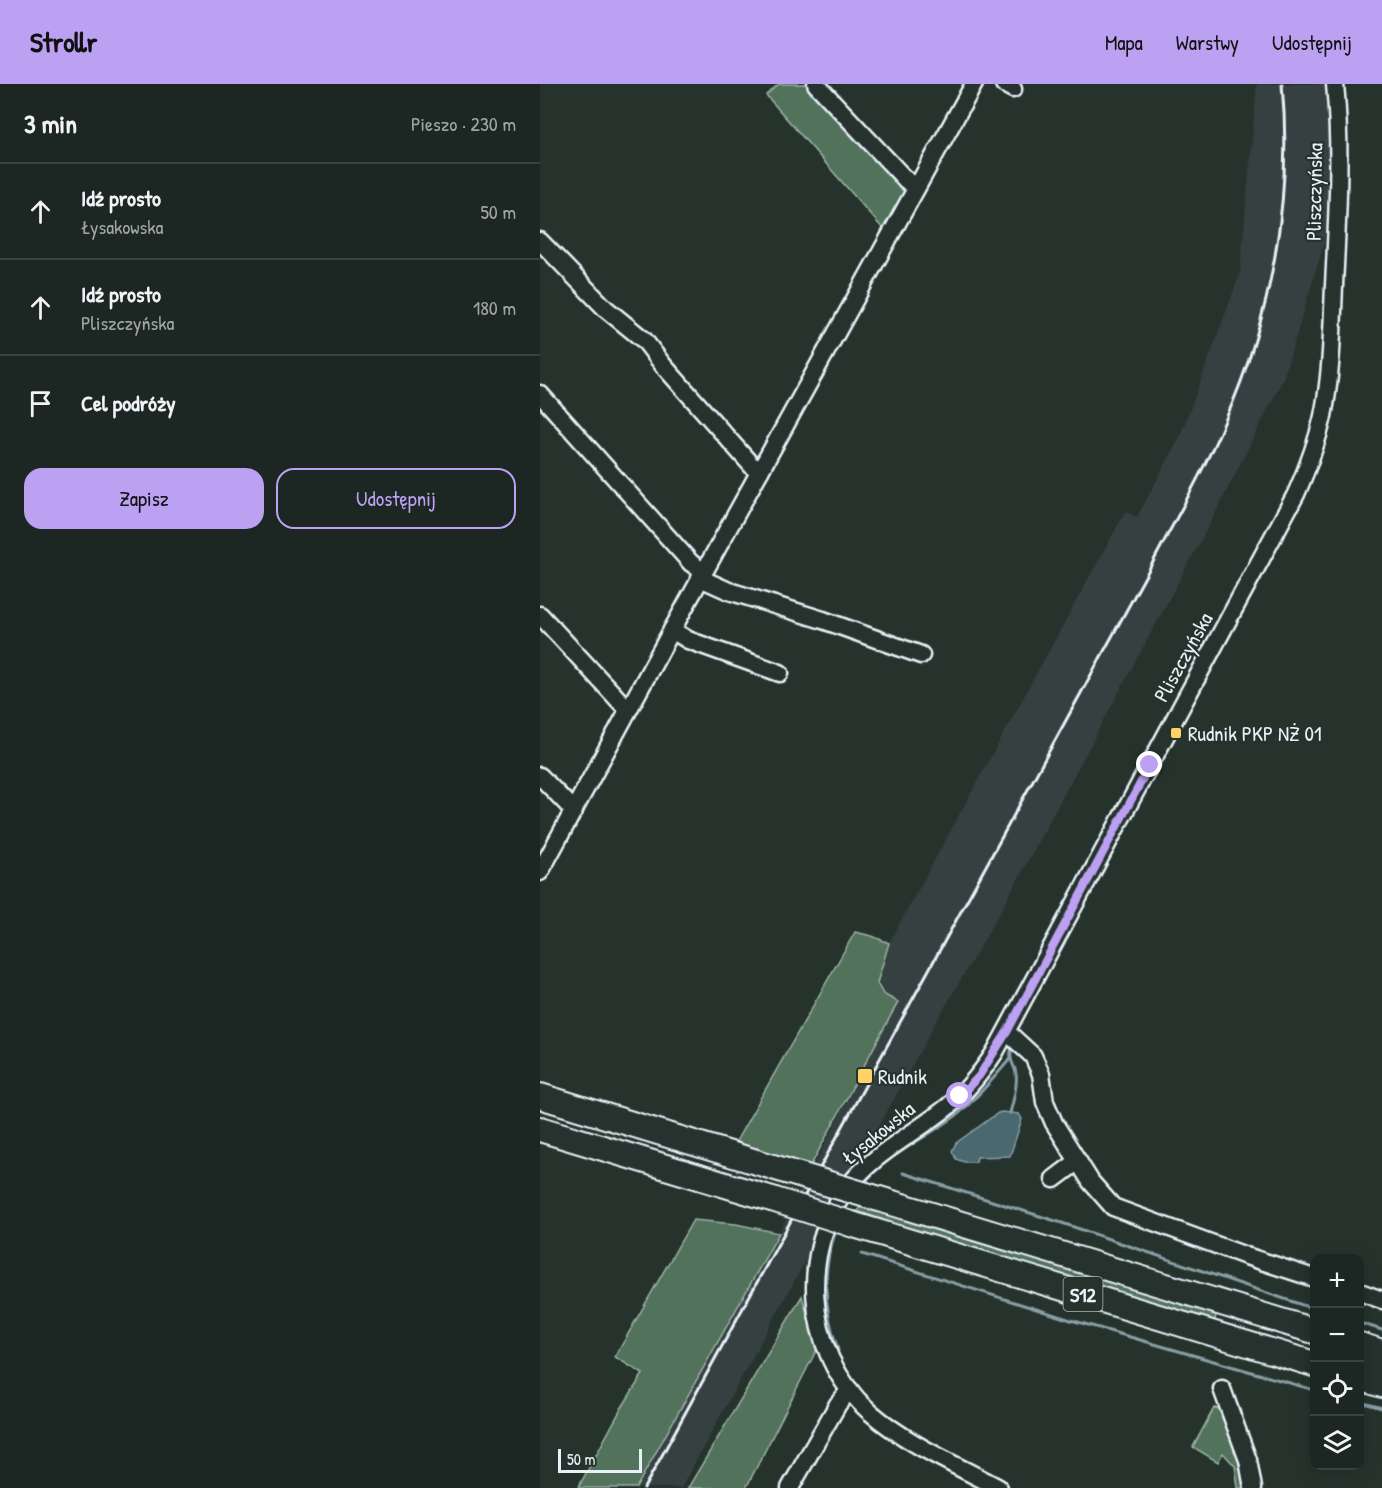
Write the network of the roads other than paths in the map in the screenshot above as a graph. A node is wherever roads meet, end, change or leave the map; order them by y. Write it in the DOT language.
graph roads {
  1 [pos="816,84"];
  2 [pos="974,84"];
  3 [pos="1335,84"];
  4 [pos="916,188"];
  5 [pos="540,241"];
  6 [pos="540,394"];
  7 [pos="759,471"];
  8 [pos="702,575"];
  9 [pos="540,615"];
  10 [pos="672,630"];
  11 [pos="921,655"];
  12 [pos="780,673"];
  13 [pos="628,710"];
  14 [pos="540,776"];
  15 [pos="574,811"];
  16 [pos="540,872"];
  17 [pos="1007,1032"];
  18 [pos="540,1096"];
  19 [pos="540,1129"];
  20 [pos="1078,1161"];
  21 [pos="1054,1179"];
  22 [pos="1310,1277"];
  23 [pos="1364,1294"];
  24 [pos="1382,1300"];
  25 [pos="1219,1302"];
  26 [pos="1310,1330"];
  27 [pos="1213,1333"];
  28 [pos="1310,1339"];
  29 [pos="1310,1353"];
  30 [pos="1364,1353"];
  31 [pos="1310,1363"];
  32 [pos="1373,1367"];
  33 [pos="1222,1389"];
  34 [pos="850,1390"];
  35 [pos="790,1488"];
  36 [pos="999,1488"];
  37 [pos="1253,1488"];
  1 -- 4 [label="street"];
  2 -- 4 [label="street"];
  3 -- 17 [label="street, Pliszczyńska"];
  4 -- 7 [label="street"];
  5 -- 7 [label="street"];
  6 -- 8 [label="street"];
  7 -- 8 [label="street"];
  8 -- 10 [label="street"];
  8 -- 11 [label="street"];
  9 -- 13 [label="street"];
  10 -- 12 [label="street"];
  10 -- 13 [label="street"];
  13 -- 15 [label="street"];
  14 -- 15 [label="street"];
  15 -- 16 [label="street"];
  17 -- 20 [label="street"];
  17 -- 34 [label="street, Łysakowska"];
  18 -- 25 [label="highway, S12, bridge"];
  19 -- 27 [label="highway, S12, bridge"];
  20 -- 21 [label="street"];
  20 -- 22 [label="street"];
  23 -- 24 [label="street"];
  25 -- 26 [label="highway, S12"];
  25 -- 28 [label="street"];
  27 -- 29 [label="street"];
  27 -- 31 [label="highway, S12"];
  30 -- 32 [label="highway"];
  33 -- 37 [label="street"];
  34 -- 35 [label="street"];
  34 -- 36 [label="street, Łysakowska"];
}
